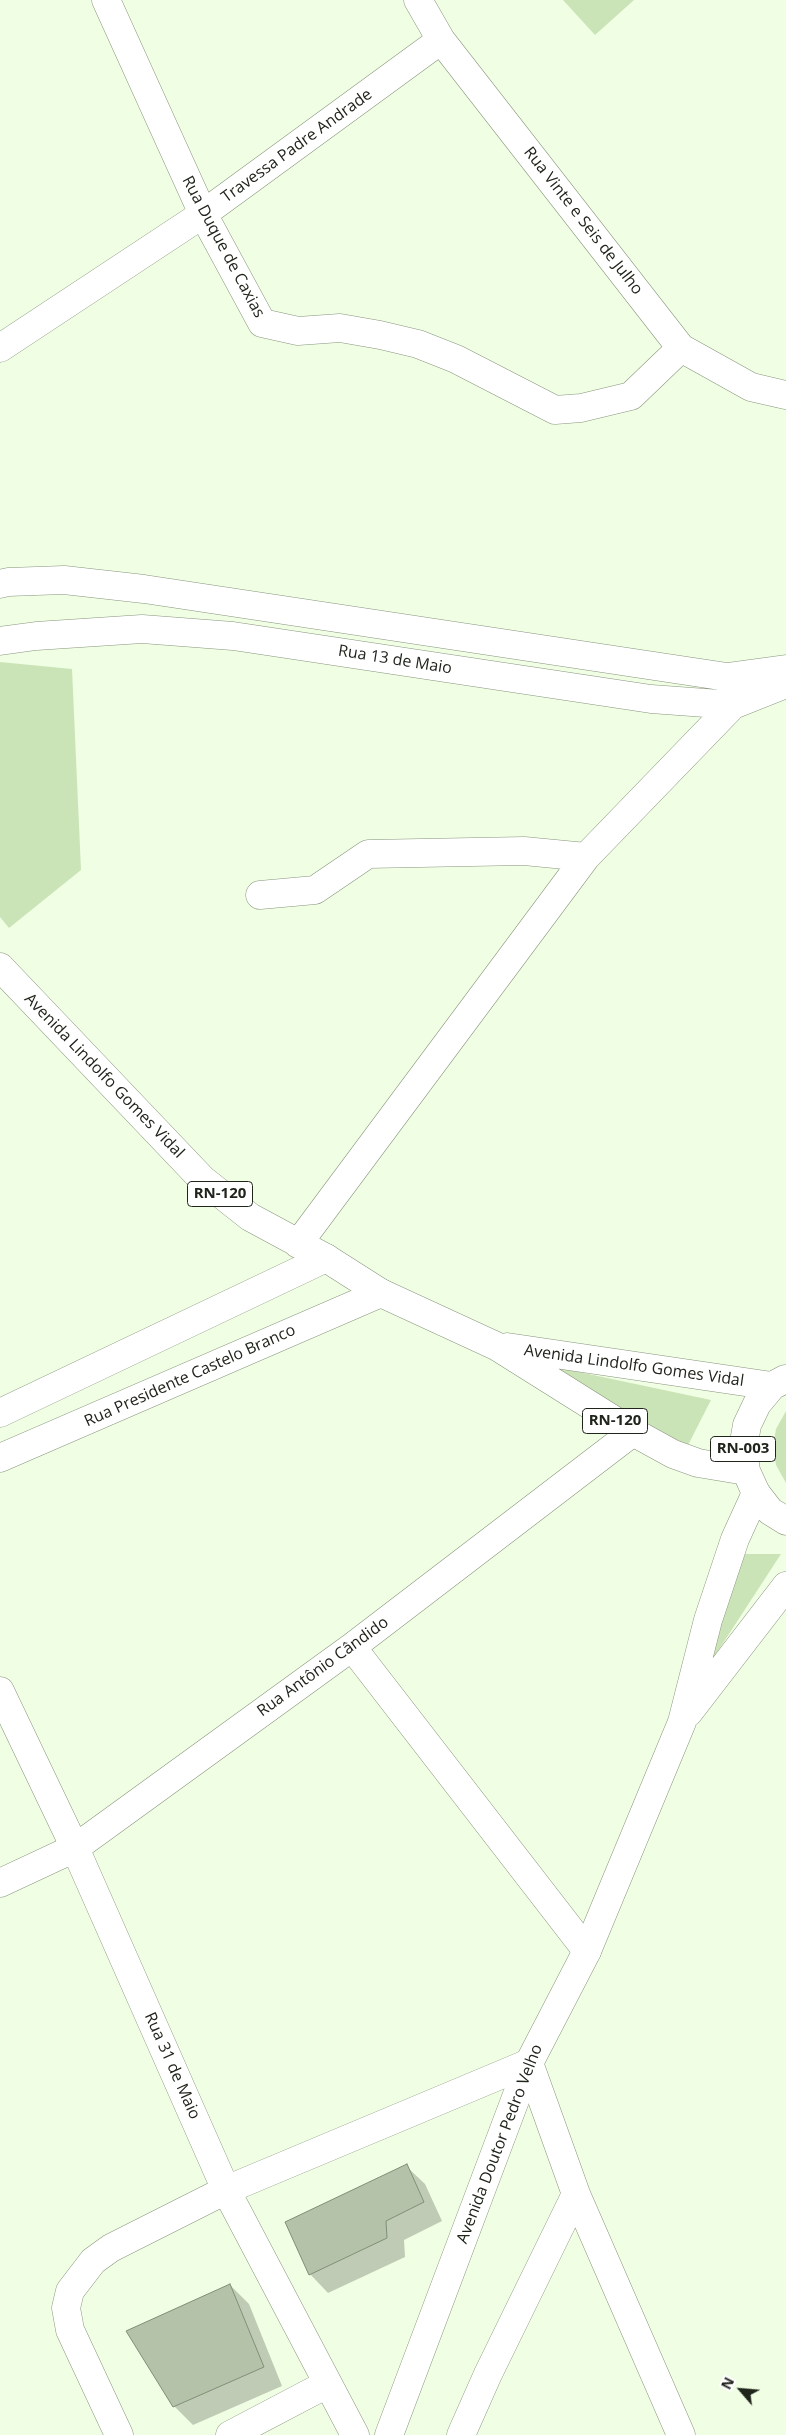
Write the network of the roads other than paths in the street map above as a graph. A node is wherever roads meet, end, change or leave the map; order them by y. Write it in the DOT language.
graph roads {
  1 [pos="106,0"];
  2 [pos="418,0"];
  3 [pos="441,40"];
  4 [pos="203,214"];
  5 [pos="0,348"];
  6 [pos="681,348"];
  7 [pos="786,395"];
  8 [pos="0,584"];
  9 [pos="144,589"];
  10 [pos="142,629"];
  11 [pos="0,641"];
  12 [pos="786,669"];
  13 [pos="727,677"];
  14 [pos="786,684"];
  15 [pos="733,704"];
  16 [pos="586,857"];
  17 [pos="260,895"];
  18 [pos="0,967"];
  19 [pos="298,1244"];
  20 [pos="326,1258"];
  21 [pos="381,1293"];
  22 [pos="496,1346"];
  23 [pos="779,1382"];
  24 [pos="0,1413"];
  25 [pos="633,1432"];
  26 [pos="0,1458"];
  27 [pos="751,1482"];
  28 [pos="786,1521"];
  29 [pos="786,1586"];
  30 [pos="352,1646"];
  31 [pos="0,1691"];
  32 [pos="682,1722"];
  33 [pos="75,1848"];
  34 [pos="0,1883"];
  35 [pos="587,1951"];
  36 [pos="528,2063"];
  37 [pos="226,2190"];
  38 [pos="576,2194"];
  39 [pos="327,2384"];
  40 [pos="119,2435"];
  41 [pos="230,2435"];
  42 [pos="355,2435"];
  43 [pos="389,2435"];
  44 [pos="461,2435"];
  45 [pos="681,2435"];
  1 -- 4 [label="street, Rua Duque de Caxias"];
  2 -- 3 [label="street, Rua Vinte e Seis de Julho"];
  3 -- 4 [label="street, Travessa Padre Andrade"];
  3 -- 6 [label="street, Rua Vinte e Seis de Julho"];
  4 -- 5 [label="street, Travessa Padre Andrade"];
  4 -- 6 [label="street, Rua Duque de Caxias"];
  6 -- 7 [label="street, Rua Vinte e Seis de Julho"];
  8 -- 9 [label="street, Rua 13 de Maio"];
  9 -- 10 [label="street"];
  9 -- 13 [label="street, Rua 13 de Maio"];
  10 -- 11 [label="street, Rua 13 de Maio"];
  10 -- 15 [label="street, Rua 13 de Maio"];
  12 -- 13 [label="street, Rua 13 de Maio"];
  13 -- 15 [label="street"];
  14 -- 15 [label="street, Rua 13 de Maio"];
  15 -- 16 [label="street"];
  16 -- 17 [label="street"];
  16 -- 19 [label="street"];
  18 -- 19 [label="street, Avenida Lindolfo Gomes Vidal / RN-120"];
  19 -- 20 [label="street, Avenida Lindolfo Gomes Vidal / RN-120"];
  20 -- 21 [label="street, Avenida Lindolfo Gomes Vidal / RN-120"];
  20 -- 24 [label="street"];
  21 -- 22 [label="street, Avenida Lindolfo Gomes Vidal / RN-120"];
  21 -- 26 [label="street, Rua Presidente Castelo Branco"];
  22 -- 23 [label="street, Avenida Lindolfo Gomes Vidal / RN-120"];
  22 -- 25 [label="street, Avenida Lindolfo Gomes Vidal / RN-120"];
  23 -- 27 [label="street, RN-003"];
  25 -- 27 [label="street, Avenida Lindolfo Gomes Vidal / RN-120"];
  25 -- 30 [label="street, Rua Antônio Cândido"];
  27 -- 28 [label="street"];
  27 -- 32 [label="street, Avenida Doutor Pedro Velho"];
  29 -- 32 [label="street, Avenida Doutor Pedro Velho"];
  30 -- 33 [label="street, Rua Antônio Cândido"];
  30 -- 35 [label="street"];
  31 -- 33 [label="street, Rua 31 de Maio"];
  32 -- 35 [label="street, Avenida Doutor Pedro Velho"];
  33 -- 34 [label="street, Rua Antônio Cândido"];
  33 -- 37 [label="street, Rua 31 de Maio"];
  35 -- 36 [label="street, Avenida Doutor Pedro Velho"];
  36 -- 37 [label="street"];
  36 -- 38 [label="street"];
  36 -- 43 [label="street, Avenida Doutor Pedro Velho"];
  37 -- 39 [label="street, Rua 31 de Maio"];
  37 -- 40 [label="street"];
  38 -- 44 [label="street"];
  38 -- 45 [label="street"];
  39 -- 41 [label="street"];
  39 -- 42 [label="street, Rua 31 de Maio"];
}
